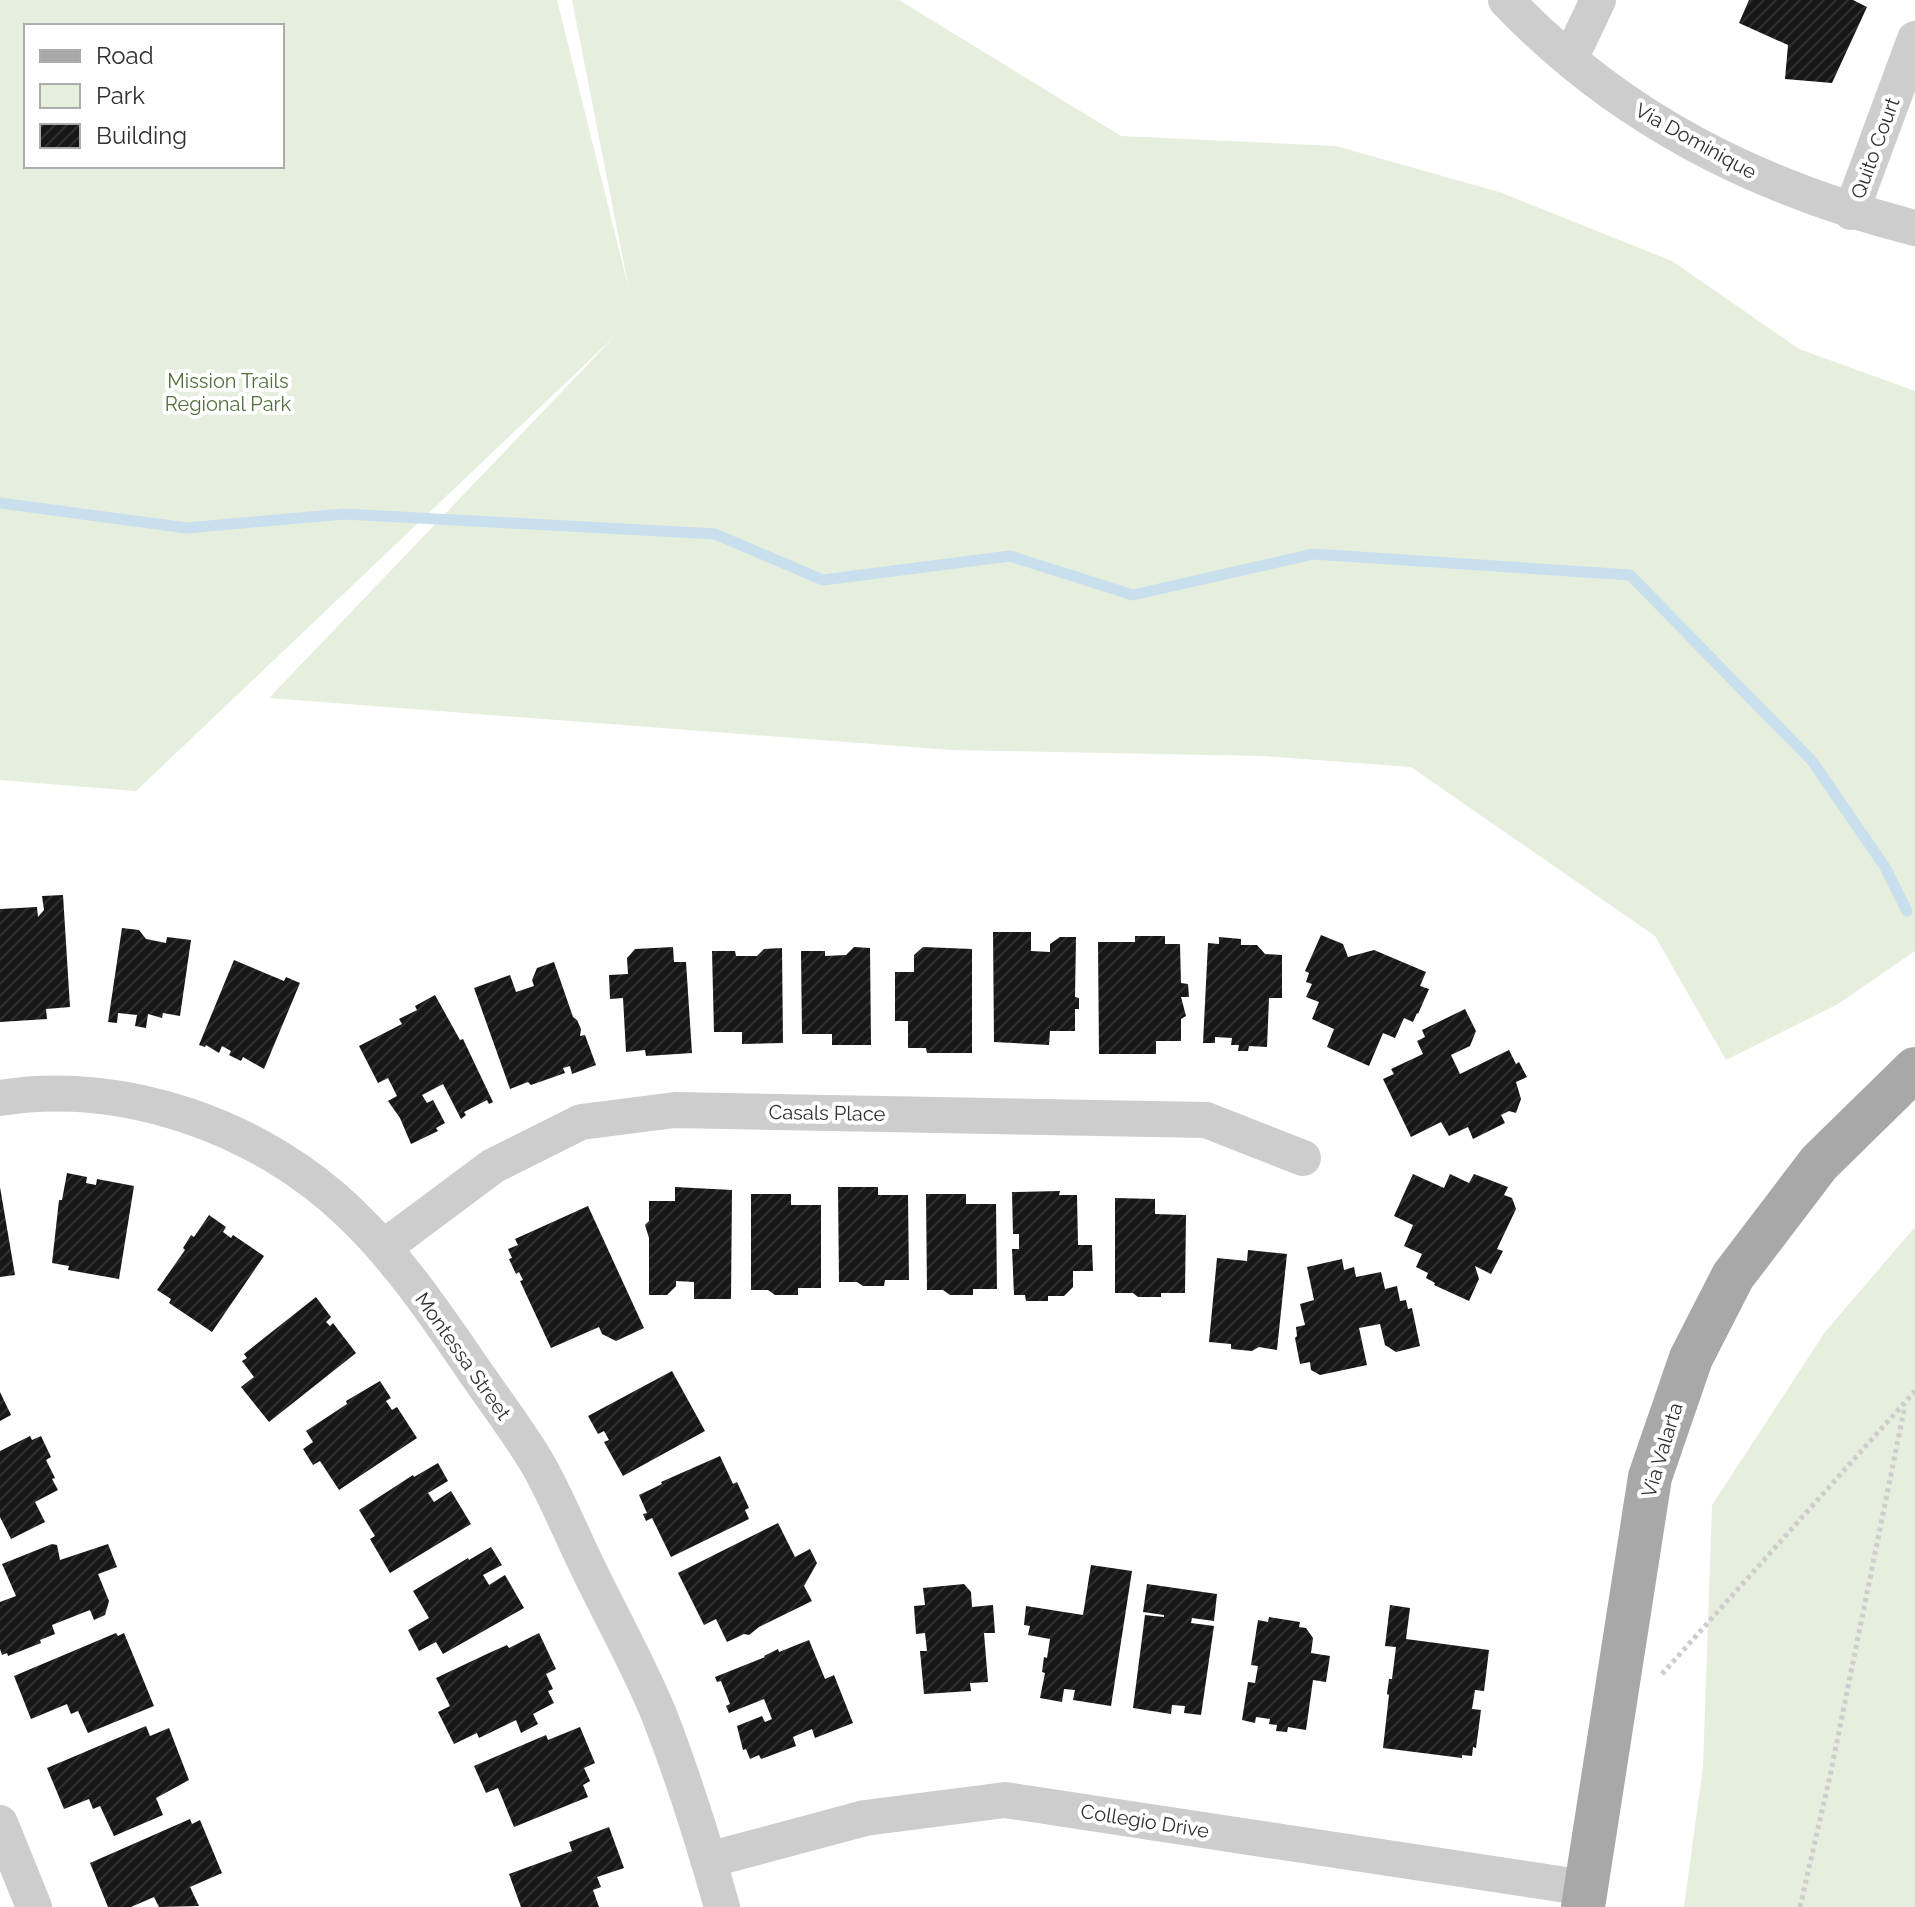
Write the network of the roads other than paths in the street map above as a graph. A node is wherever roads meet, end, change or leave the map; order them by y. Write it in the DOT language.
graph roads {
  1 [pos="1506,0"];
  2 [pos="1598,0"];
  3 [pos="1915,39"];
  4 [pos="1570,59"];
  5 [pos="1851,212"];
  6 [pos="1915,228"];
  7 [pos="1915,1069"];
  8 [pos="0,1098"];
  9 [pos="1303,1158"];
  10 [pos="383,1248"];
  11 [pos="0,1823"];
  12 [pos="708,1860"];
  13 [pos="1584,1897"];
  14 [pos="34,1907"];
  15 [pos="722,1907"];
  1 -- 4 [label="street, Via Dominique"];
  2 -- 4 [label="street"];
  3 -- 5 [label="street, Quito Court"];
  4 -- 5 [label="street, Via Dominique"];
  5 -- 6 [label="street, Via Dominique"];
  7 -- 13 [label="main road, Via Valarta"];
  8 -- 10 [label="street, Montessa Street"];
  9 -- 10 [label="street, Casals Place"];
  10 -- 12 [label="street, Montessa Street"];
  11 -- 14 [label="street"];
  12 -- 13 [label="street, Collegio Drive"];
  12 -- 15 [label="street, Montessa Street"];
}
